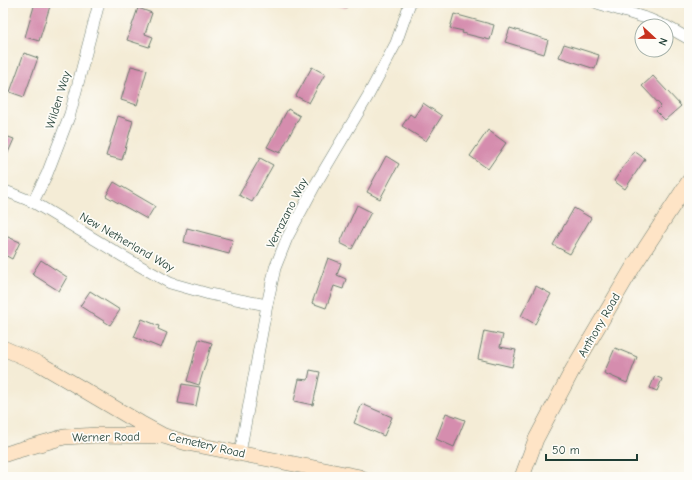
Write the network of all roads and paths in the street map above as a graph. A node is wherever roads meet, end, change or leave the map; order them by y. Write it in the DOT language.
graph roads {
  1 [pos="99,3"];
  2 [pos="410,3"];
  3 [pos="597,3"];
  4 [pos="641,18"];
  5 [pos="674,31"];
  6 [pos="689,39"];
  7 [pos="689,181"];
  8 [pos="3,190"];
  9 [pos="33,202"];
  10 [pos="267,305"];
  11 [pos="3,348"];
  12 [pos="164,436"];
  13 [pos="240,453"];
  14 [pos="3,455"];
  15 [pos="360,477"];
  16 [pos="522,477"];
  1 -- 9 [label="street, Wilden Way"];
  2 -- 10 [label="street, Verrazano Way"];
  3 -- 4 [label="street"];
  5 -- 6 [label="street"];
  7 -- 16 [label="street, Anthony Road"];
  8 -- 9 [label="street, New Netherland Way"];
  9 -- 10 [label="street, New Netherland Way"];
  10 -- 13 [label="street, Verrazano Way"];
  11 -- 12 [label="street, Cemetery Road"];
  12 -- 13 [label="street, Cemetery Road"];
  12 -- 14 [label="street, Werner Road"];
  13 -- 15 [label="street, Cemetery Road"];
}
